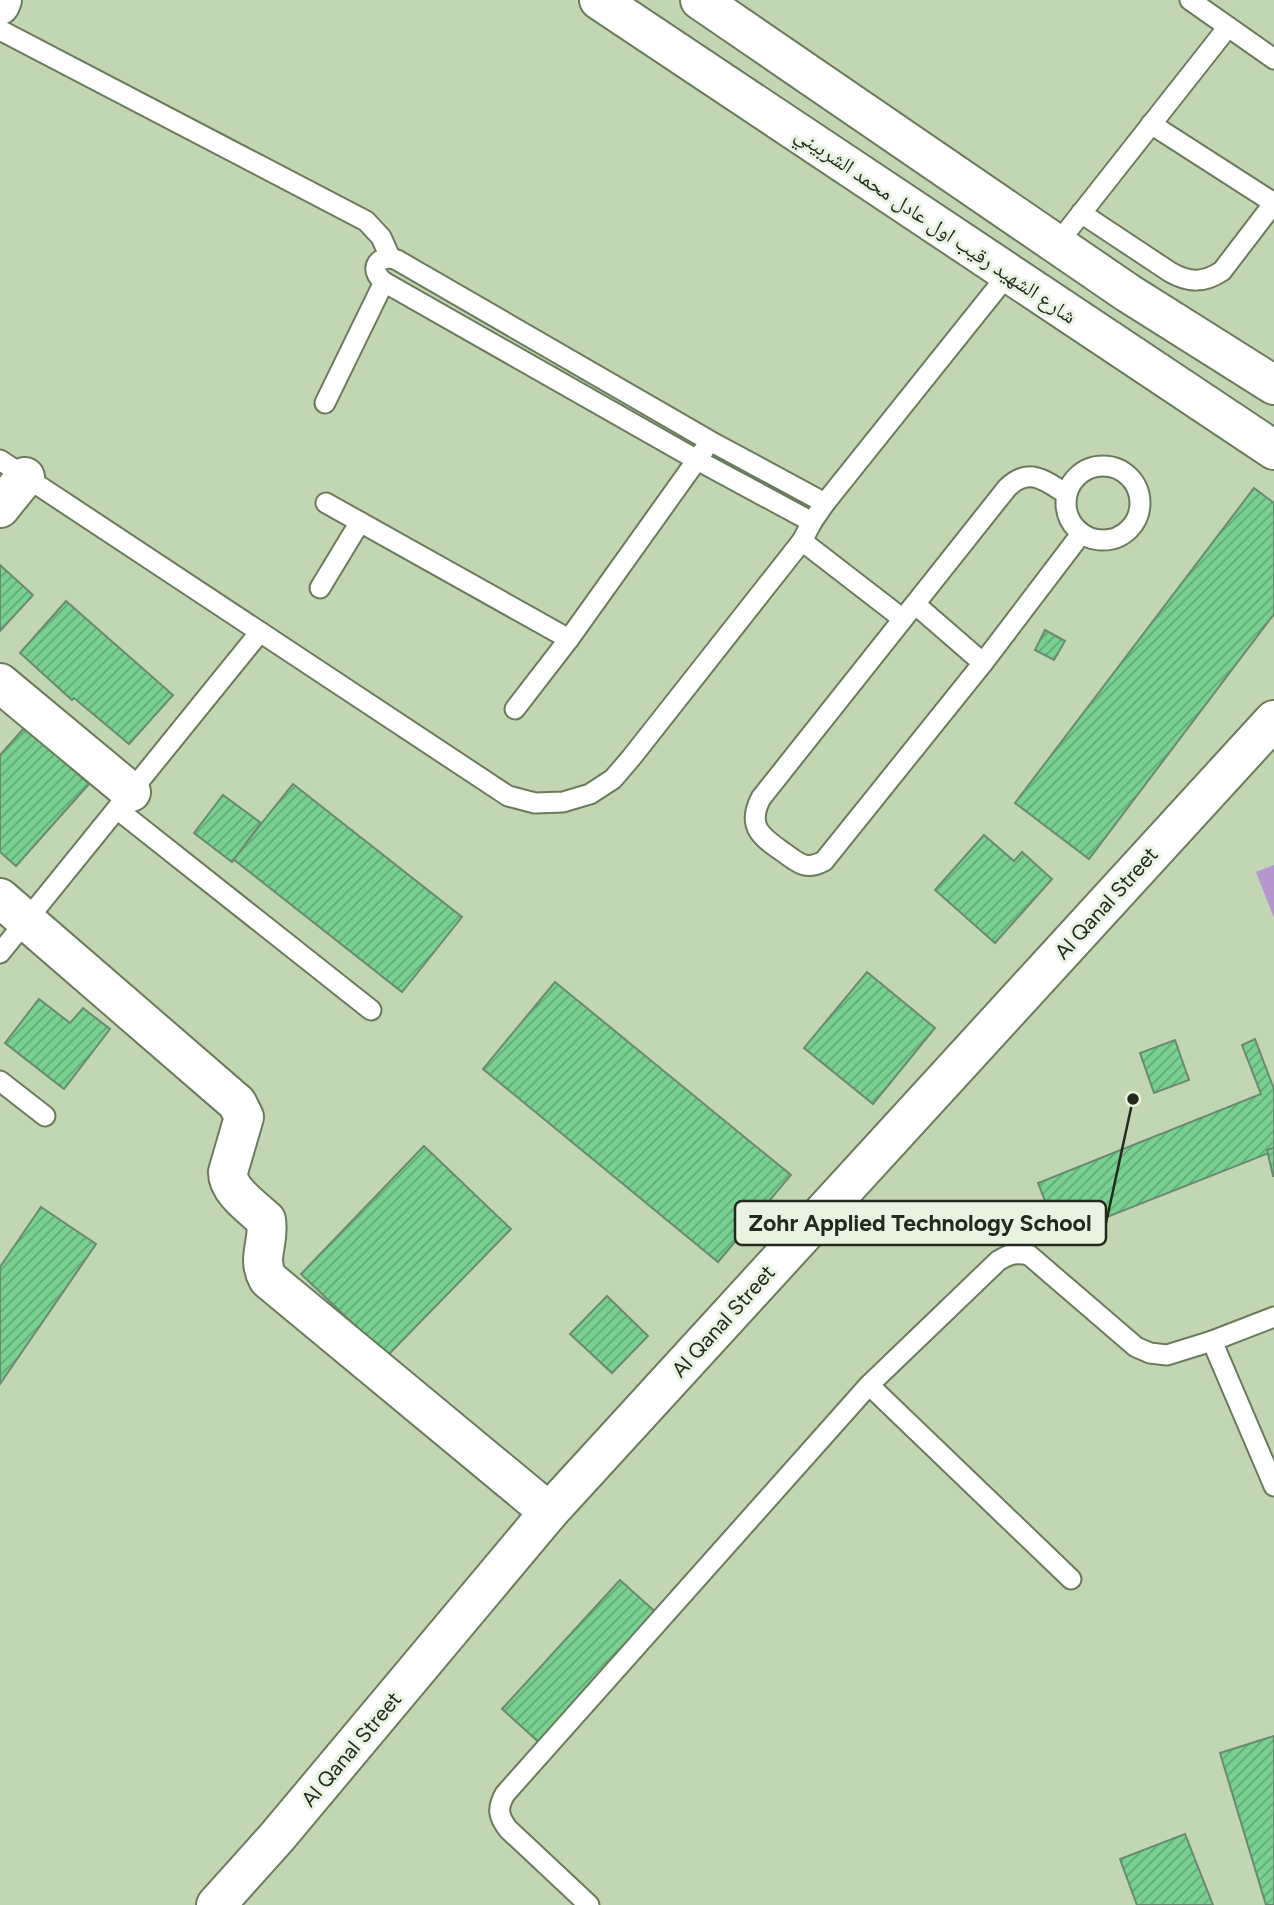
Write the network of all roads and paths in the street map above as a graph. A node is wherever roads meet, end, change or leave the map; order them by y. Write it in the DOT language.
graph roads {
  1 [pos="2,0"];
  2 [pos="599,0"];
  3 [pos="700,0"];
  4 [pos="1190,0"];
  5 [pos="0,5"];
  6 [pos="1228,27"];
  7 [pos="0,30"];
  8 [pos="1274,59"];
  9 [pos="1152,124"];
  10 [pos="1274,203"];
  11 [pos="1082,213"];
  12 [pos="1057,244"];
  13 [pos="390,257"];
  14 [pos="1009,273"];
  15 [pos="384,282"];
  16 [pos="1274,385"];
  17 [pos="325,403"];
  18 [pos="710,441"];
  19 [pos="1274,450"];
  20 [pos="697,460"];
  21 [pos="12,468"];
  22 [pos="1066,494"];
  23 [pos="326,503"];
  24 [pos="825,503"];
  25 [pos="0,508"];
  26 [pos="360,522"];
  27 [pos="812,522"];
  28 [pos="1082,534"];
  29 [pos="802,541"];
  30 [pos="320,588"];
  31 [pos="915,604"];
  32 [pos="902,619"];
  33 [pos="260,632"];
  34 [pos="569,639"];
  35 [pos="983,663"];
  36 [pos="0,683"];
  37 [pos="515,709"];
  38 [pos="1274,720"];
  39 [pos="124,800"];
  40 [pos="13,909"];
  41 [pos="0,953"];
  42 [pos="371,1010"];
  43 [pos="0,1081"];
  44 [pos="45,1116"];
  45 [pos="1274,1317"];
  46 [pos="1212,1341"];
  47 [pos="869,1385"];
  48 [pos="1274,1486"];
  49 [pos="549,1512"];
  50 [pos="1070,1578"];
  51 [pos="583,1903"];
  52 [pos="216,1905"];
  1 -- 5 [label="street"];
  2 -- 14 [label="street, شارع الشهيد رقيب اول عادل محمد الشربيني"];
  3 -- 12 [label="street"];
  4 -- 6 [label="lane"];
  6 -- 8 [label="lane"];
  6 -- 9 [label="lane"];
  7 -- 13 [label="lane"];
  9 -- 10 [label="lane"];
  9 -- 11 [label="lane"];
  10 -- 11 [label="lane"];
  11 -- 12 [label="lane"];
  12 -- 16 [label="street"];
  13 -- 15 [label="lane"];
  13 -- 18 [label="lane"];
  14 -- 19 [label="street, شارع الشهيد رقيب اول عادل محمد الشربيني"];
  14 -- 24 [label="lane"];
  15 -- 17 [label="lane"];
  15 -- 20 [label="lane"];
  18 -- 20 [label="lane"];
  18 -- 24 [label="lane"];
  20 -- 27 [label="lane"];
  20 -- 34 [label="lane"];
  21 -- 25 [label="street"];
  21 -- 33 [label="lane"];
  22 -- 28 [label="lane"];
  22 -- 28 [label="lane"];
  22 -- 31 [label="lane"];
  23 -- 26 [label="lane"];
  24 -- 27 [label="lane"];
  26 -- 30 [label="lane"];
  26 -- 34 [label="lane"];
  27 -- 29 [label="lane"];
  28 -- 35 [label="lane"];
  29 -- 32 [label="lane"];
  29 -- 33 [label="lane"];
  31 -- 32 [label="lane"];
  31 -- 35 [label="lane"];
  32 -- 35 [label="lane"];
  33 -- 39 [label="lane"];
  34 -- 37 [label="lane"];
  36 -- 39 [label="street"];
  38 -- 49 [label="street, Al Qanal Street"];
  39 -- 40 [label="lane"];
  39 -- 42 [label="lane"];
  40 -- 41 [label="lane"];
  40 -- 49 [label="street"];
  43 -- 44 [label="lane"];
  45 -- 46 [label="lane"];
  46 -- 47 [label="lane"];
  46 -- 48 [label="lane"];
  47 -- 50 [label="lane"];
  47 -- 51 [label="lane"];
  49 -- 52 [label="street, Al Qanal Street"];
}
